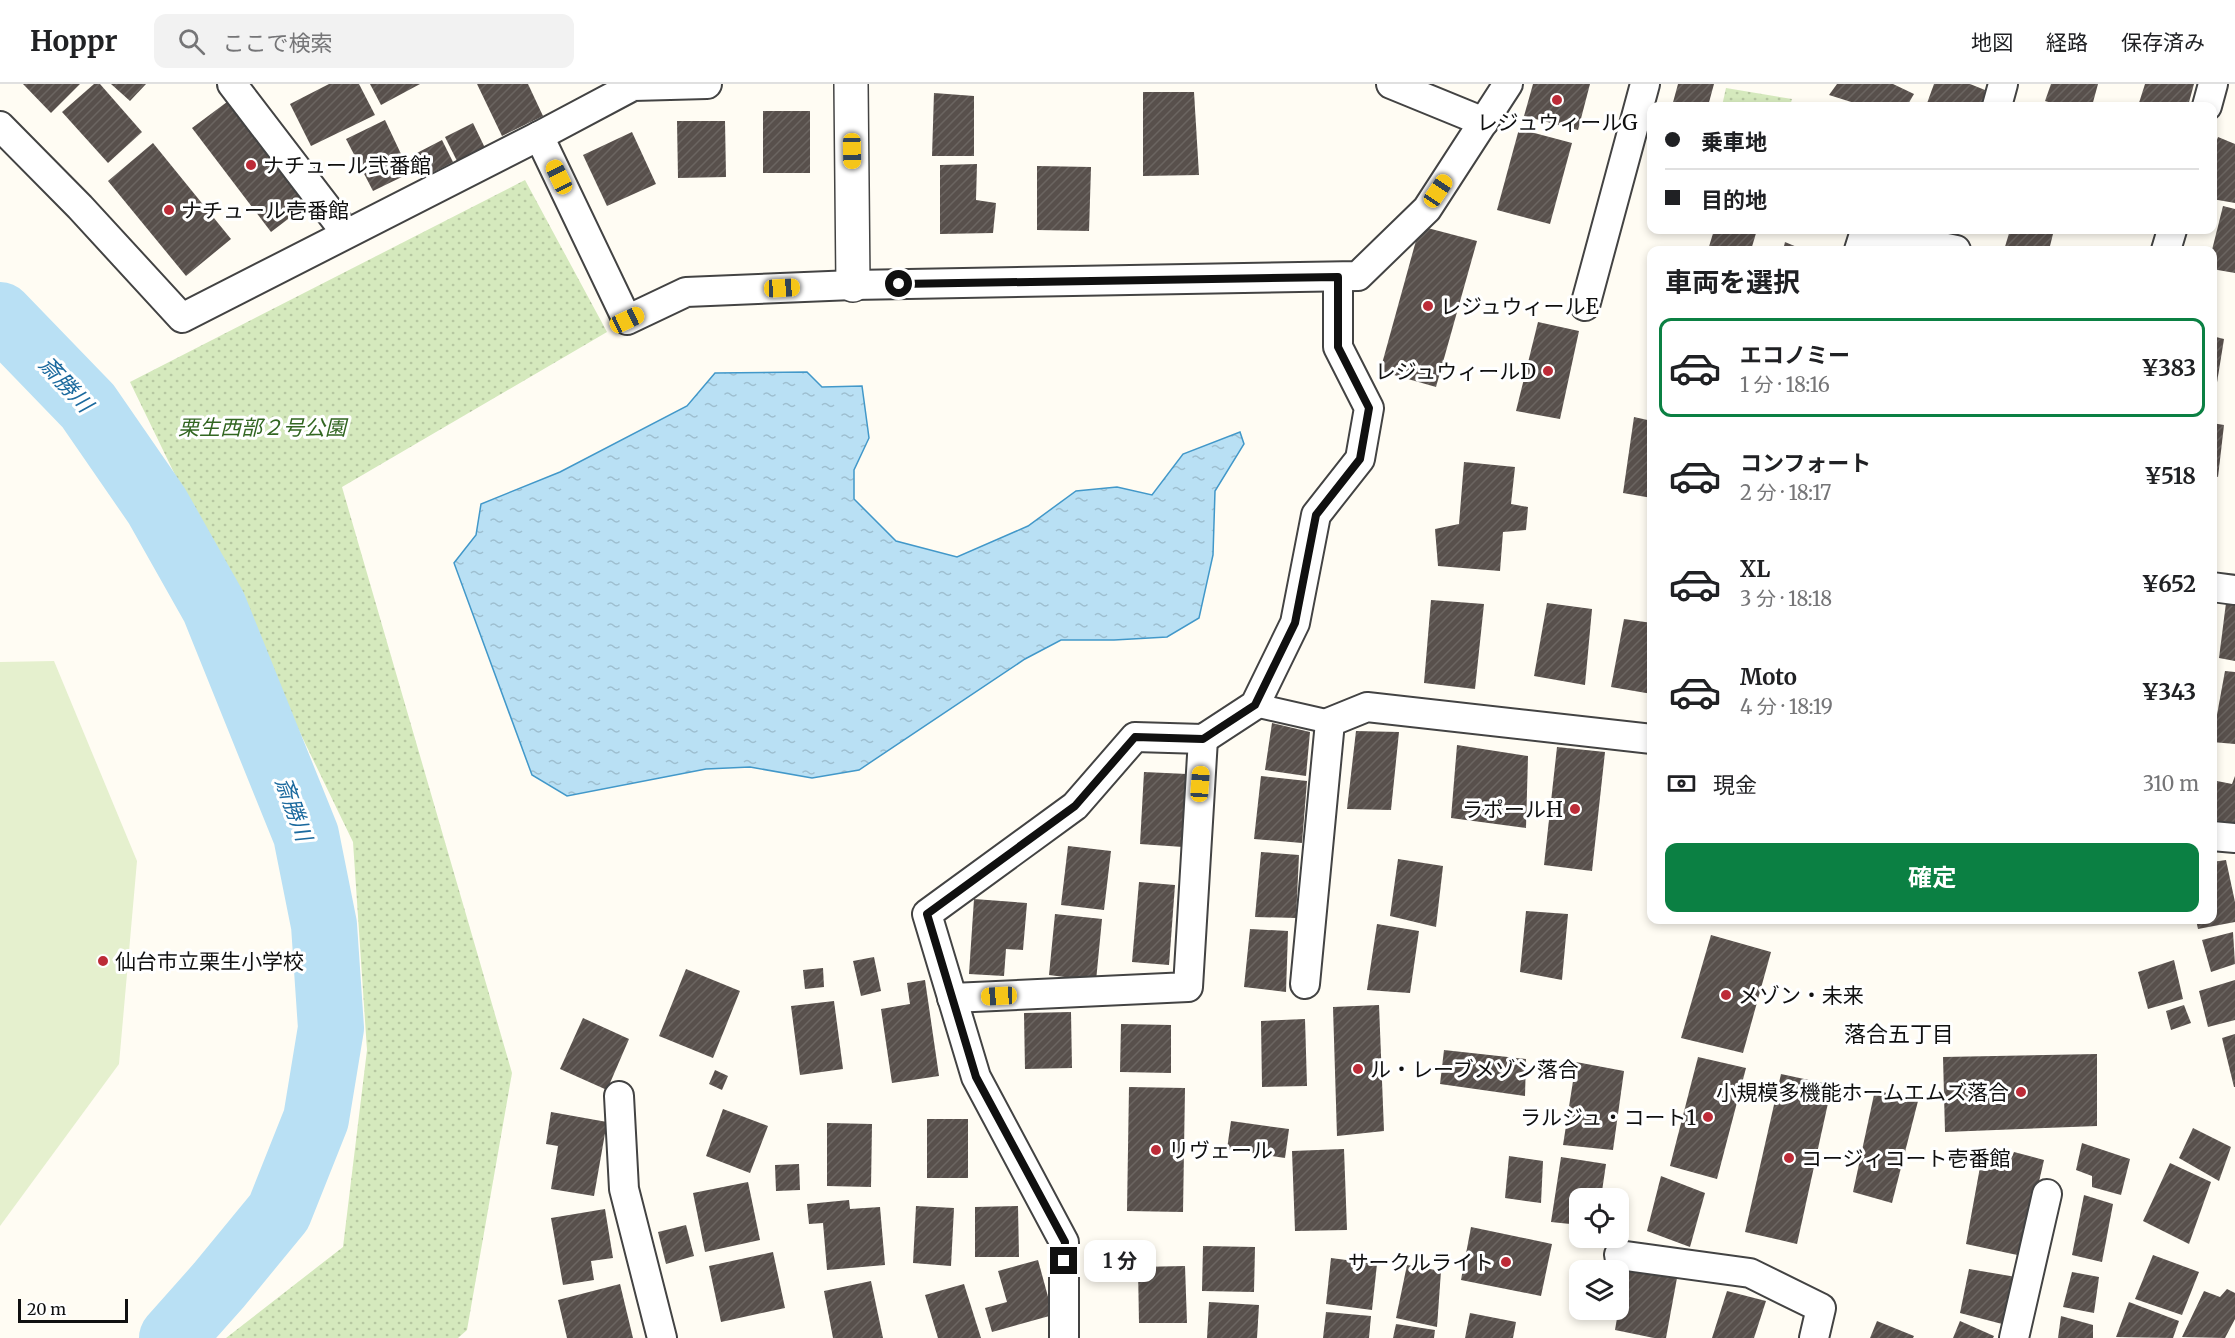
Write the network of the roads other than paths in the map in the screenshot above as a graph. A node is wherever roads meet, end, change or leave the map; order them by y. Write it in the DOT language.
graph roads {
  1 [pos="232,84"];
  2 [pos="707,84"];
  3 [pos="851,84"];
  4 [pos="1391,84"];
  5 [pos="1508,84"];
  6 [pos="1645,84"];
  7 [pos="2003,84"];
  8 [pos="2213,84"];
  9 [pos="1998,102"];
  10 [pos="2208,102"];
  11 [pos="1484,122"];
  12 [pos="0,126"];
  13 [pos="539,136"];
  14 [pos="346,234"];
  15 [pos="1879,234"];
  16 [pos="1937,246"];
  17 [pos="1338,277"];
  18 [pos="853,285"];
  19 [pos="1586,306"];
  20 [pos="2217,588"];
  21 [pos="2235,590"];
  22 [pos="1255,705"];
  23 [pos="1330,722"];
  24 [pos="1647,738"];
  25 [pos="1203,739"];
  26 [pos="2217,836"];
  27 [pos="2235,838"];
  28 [pos="1305,984"];
  29 [pos="952,998"];
  30 [pos="619,1096"];
  31 [pos="2047,1194"];
  32 [pos="1619,1255"];
  33 [pos="662,1338"];
  34 [pos="1064,1338"];
  35 [pos="1814,1338"];
  36 [pos="2014,1338"];
  1 -- 14 [label="street"];
  2 -- 13 [label="street"];
  3 -- 18 [label="street"];
  4 -- 11 [label="street"];
  5 -- 11 [label="street"];
  6 -- 19 [label="street"];
  7 -- 9 [label="street"];
  8 -- 10 [label="street"];
  11 -- 17 [label="street"];
  12 -- 14 [label="street"];
  13 -- 14 [label="street"];
  13 -- 18 [label="street"];
  15 -- 16 [label="street"];
  17 -- 18 [label="street"];
  17 -- 22 [label="street"];
  20 -- 21 [label="street"];
  22 -- 23 [label="street"];
  22 -- 25 [label="street"];
  23 -- 24 [label="street"];
  23 -- 28 [label="street"];
  25 -- 29 [label="street"];
  25 -- 29 [label="street"];
  26 -- 27 [label="street"];
  29 -- 34 [label="street"];
  30 -- 33 [label="street"];
  31 -- 36 [label="street"];
  32 -- 35 [label="street"];
}
